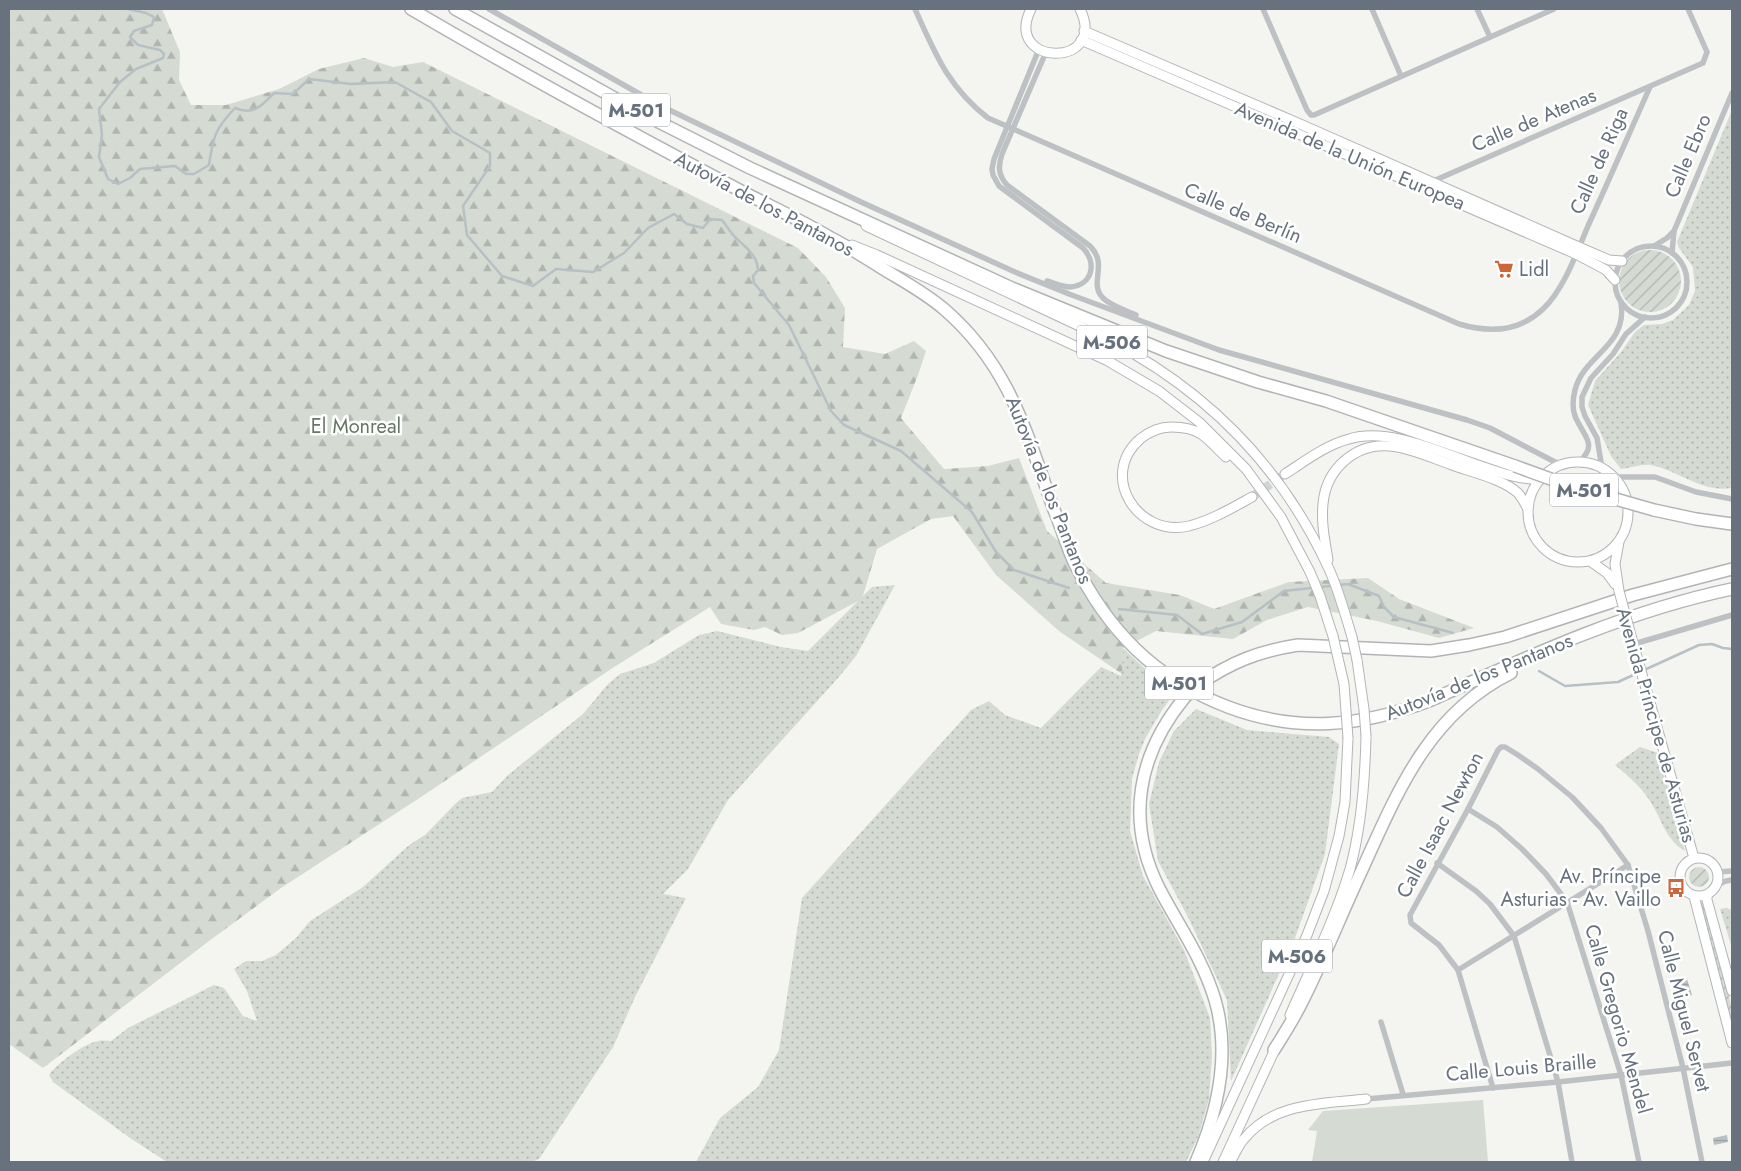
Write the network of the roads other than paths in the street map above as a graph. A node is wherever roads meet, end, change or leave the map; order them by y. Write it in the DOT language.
graph roads {
  1 [pos="411,9"];
  2 [pos="455,9"];
  3 [pos="489,9"];
  4 [pos="915,9"];
  5 [pos="1031,9"];
  6 [pos="1080,9"];
  7 [pos="1263,9"];
  8 [pos="1372,9"];
  9 [pos="1477,9"];
  10 [pos="1554,9"];
  11 [pos="1688,9"];
  12 [pos="1082,36"];
  13 [pos="1490,37"];
  14 [pos="1043,51"];
  15 [pos="1402,76"];
  16 [pos="1650,87"];
  17 [pos="1732,93"];
  18 [pos="1315,115"];
  19 [pos="1300,124"];
  20 [pos="1010,129"];
  21 [pos="1316,131"];
  22 [pos="1431,182"];
  23 [pos="822,202"];
  24 [pos="1674,231"];
  25 [pos="831,237"];
  26 [pos="1654,246"];
  27 [pos="1577,250"];
  28 [pos="1672,253"];
  29 [pos="1622,261"];
  30 [pos="1015,272"];
  31 [pos="1615,280"];
  32 [pos="1621,302"];
  33 [pos="1646,318"];
  34 [pos="1174,333"];
  35 [pos="1579,462"];
  36 [pos="1563,464"];
  37 [pos="1602,468"];
  38 [pos="1246,469"];
  39 [pos="1285,474"];
  40 [pos="1614,477"];
  41 [pos="1541,479"];
  42 [pos="1252,497"];
  43 [pos="1732,500"];
  44 [pos="1528,509"];
  45 [pos="1732,524"];
  46 [pos="1619,542"];
  47 [pos="1590,561"];
  48 [pos="1732,569"];
  49 [pos="1330,570"];
  50 [pos="1732,589"];
  51 [pos="1619,591"];
  52 [pos="1732,615"];
  53 [pos="1608,625"];
  54 [pos="1634,644"];
  55 [pos="1501,747"];
  56 [pos="1468,809"];
  57 [pos="1694,858"];
  58 [pos="1438,864"];
  59 [pos="1628,865"];
  60 [pos="1732,871"];
  61 [pos="1718,872"];
  62 [pos="1732,880"];
  63 [pos="1717,885"];
  64 [pos="1707,895"];
  65 [pos="1694,896"];
  66 [pos="1567,902"];
  67 [pos="1514,936"];
  68 [pos="1458,970"];
  69 [pos="1732,991"];
  70 [pos="1381,1022"];
  71 [pos="1732,1043"];
  72 [pos="1274,1050"];
  73 [pos="1732,1063"];
  74 [pos="1683,1068"];
  75 [pos="1622,1075"];
  76 [pos="1558,1082"];
  77 [pos="1493,1088"];
  78 [pos="1402,1094"];
  79 [pos="1366,1099"];
  80 [pos="1196,1162"];
  81 [pos="1203,1162"];
  82 [pos="1223,1162"];
  83 [pos="1230,1162"];
  84 [pos="1572,1162"];
  85 [pos="1639,1162"];
  86 [pos="1702,1162"];
  1 -- 25 [label="highway, Autovía de los Pantanos / M-501"];
  2 -- 23 [label="highway, Autovía de los Pantanos / M-501"];
  3 -- 30 [label="street"];
  4 -- 20 [label="street, Calle de Berlín"];
  5 -- 14 [label="main road"];
  6 -- 12 [label="main road"];
  7 -- 18 [label="street"];
  8 -- 15 [label="street"];
  9 -- 13 [label="street"];
  10 -- 13 [label="street"];
  11 -- 16 [label="street, Calle de Atenas"];
  12 -- 14 [label="main road"];
  12 -- 19 [label="main road, Avenida de la Unión Europea"];
  12 -- 27 [label="main road, Avenida de la Unión Europea"];
  13 -- 15 [label="street"];
  14 -- 20 [label="street"];
  15 -- 18 [label="street"];
  16 -- 22 [label="street, Calle de Atenas"];
  16 -- 27 [label="street, Calle de Riga"];
  17 -- 24 [label="street, Calle Ebro"];
  18 -- 19 [label="street"];
  18 -- 21 [label="street"];
  19 -- 21 [label="main road, Avenida de la Unión Europea"];
  20 -- 27 [label="street, Calle de Berlín"];
  20 -- 30 [label="street"];
  20 -- 34 [label="street"];
  21 -- 22 [label="main road, Avenida de la Unión Europea"];
  22 -- 27 [label="main road, Avenida de la Unión Europea"];
  23 -- 45 [label="highway, Autovía de los Pantanos / M-501, bridge"];
  23 -- 49 [label="main road, M-506"];
  24 -- 26 [label="street"];
  24 -- 28 [label="street, Calle Ebro"];
  25 -- 38 [label="main road, M-506"];
  25 -- 53 [label="highway, Autovía de los Pantanos / M-501"];
  26 -- 28 [label="street"];
  26 -- 29 [label="street"];
  27 -- 29 [label="main road, Avenida de la Unión Europea"];
  27 -- 31 [label="main road, Avenida de la Unión Europea"];
  28 -- 33 [label="street"];
  29 -- 31 [label="street"];
  30 -- 34 [label="street"];
  31 -- 32 [label="street"];
  32 -- 33 [label="street"];
  32 -- 35 [label="street"];
  33 -- 37 [label="street"];
  34 -- 36 [label="street"];
  35 -- 36 [label="main road"];
  35 -- 37 [label="main road"];
  36 -- 41 [label="main road"];
  37 -- 40 [label="main road"];
  38 -- 42 [label="main road"];
  38 -- 81 [label="main road, M-506, bridge"];
  39 -- 41 [label="main road"];
  40 -- 43 [label="street"];
  40 -- 46 [label="main road"];
  41 -- 44 [label="main road"];
  44 -- 47 [label="main road"];
  44 -- 49 [label="main road"];
  46 -- 47 [label="main road"];
  46 -- 51 [label="main road, Avenida Príncipe de Asturias"];
  47 -- 51 [label="main road, Avenida Príncipe de Asturias"];
  48 -- 80 [label="highway, bridge"];
  49 -- 72 [label="main road, M-506, bridge"];
  50 -- 53 [label="highway, Autovía de los Pantanos / M-501"];
  51 -- 54 [label="main road, Avenida Príncipe de Asturias, bridge"];
  52 -- 54 [label="street"];
  53 -- 72 [label="highway"];
  54 -- 57 [label="main road, Avenida Príncipe de Asturias"];
  55 -- 56 [label="street, Calle Isaac Newton"];
  55 -- 59 [label="street, Calle Miguel Servet"];
  56 -- 58 [label="street, Calle Isaac Newton"];
  56 -- 66 [label="street, Calle Gregorio Mendel"];
  57 -- 61 [label="main road"];
  57 -- 65 [label="main road"];
  58 -- 67 [label="street"];
  58 -- 68 [label="street, Calle Isaac Newton"];
  59 -- 66 [label="street"];
  59 -- 74 [label="street, Calle Miguel Servet"];
  60 -- 61 [label="street"];
  61 -- 63 [label="main road"];
  62 -- 63 [label="street"];
  63 -- 64 [label="main road"];
  64 -- 65 [label="main road"];
  64 -- 69 [label="main road"];
  65 -- 71 [label="main road"];
  66 -- 67 [label="street"];
  66 -- 75 [label="street, Calle Gregorio Mendel"];
  67 -- 68 [label="street"];
  67 -- 76 [label="street"];
  68 -- 77 [label="street"];
  70 -- 78 [label="street"];
  72 -- 82 [label="main road, M-506"];
  73 -- 74 [label="street, Calle Louis Braille"];
  74 -- 75 [label="street, Calle Louis Braille"];
  74 -- 86 [label="street, Calle Miguel Servet"];
  75 -- 76 [label="street, Calle Louis Braille"];
  75 -- 85 [label="street, Calle Gregorio Mendel"];
  76 -- 77 [label="street, Calle Louis Braille"];
  76 -- 84 [label="street"];
  77 -- 78 [label="street, Calle Louis Braille"];
  78 -- 79 [label="street, Calle Louis Braille"];
  79 -- 83 [label="main road"];
}
